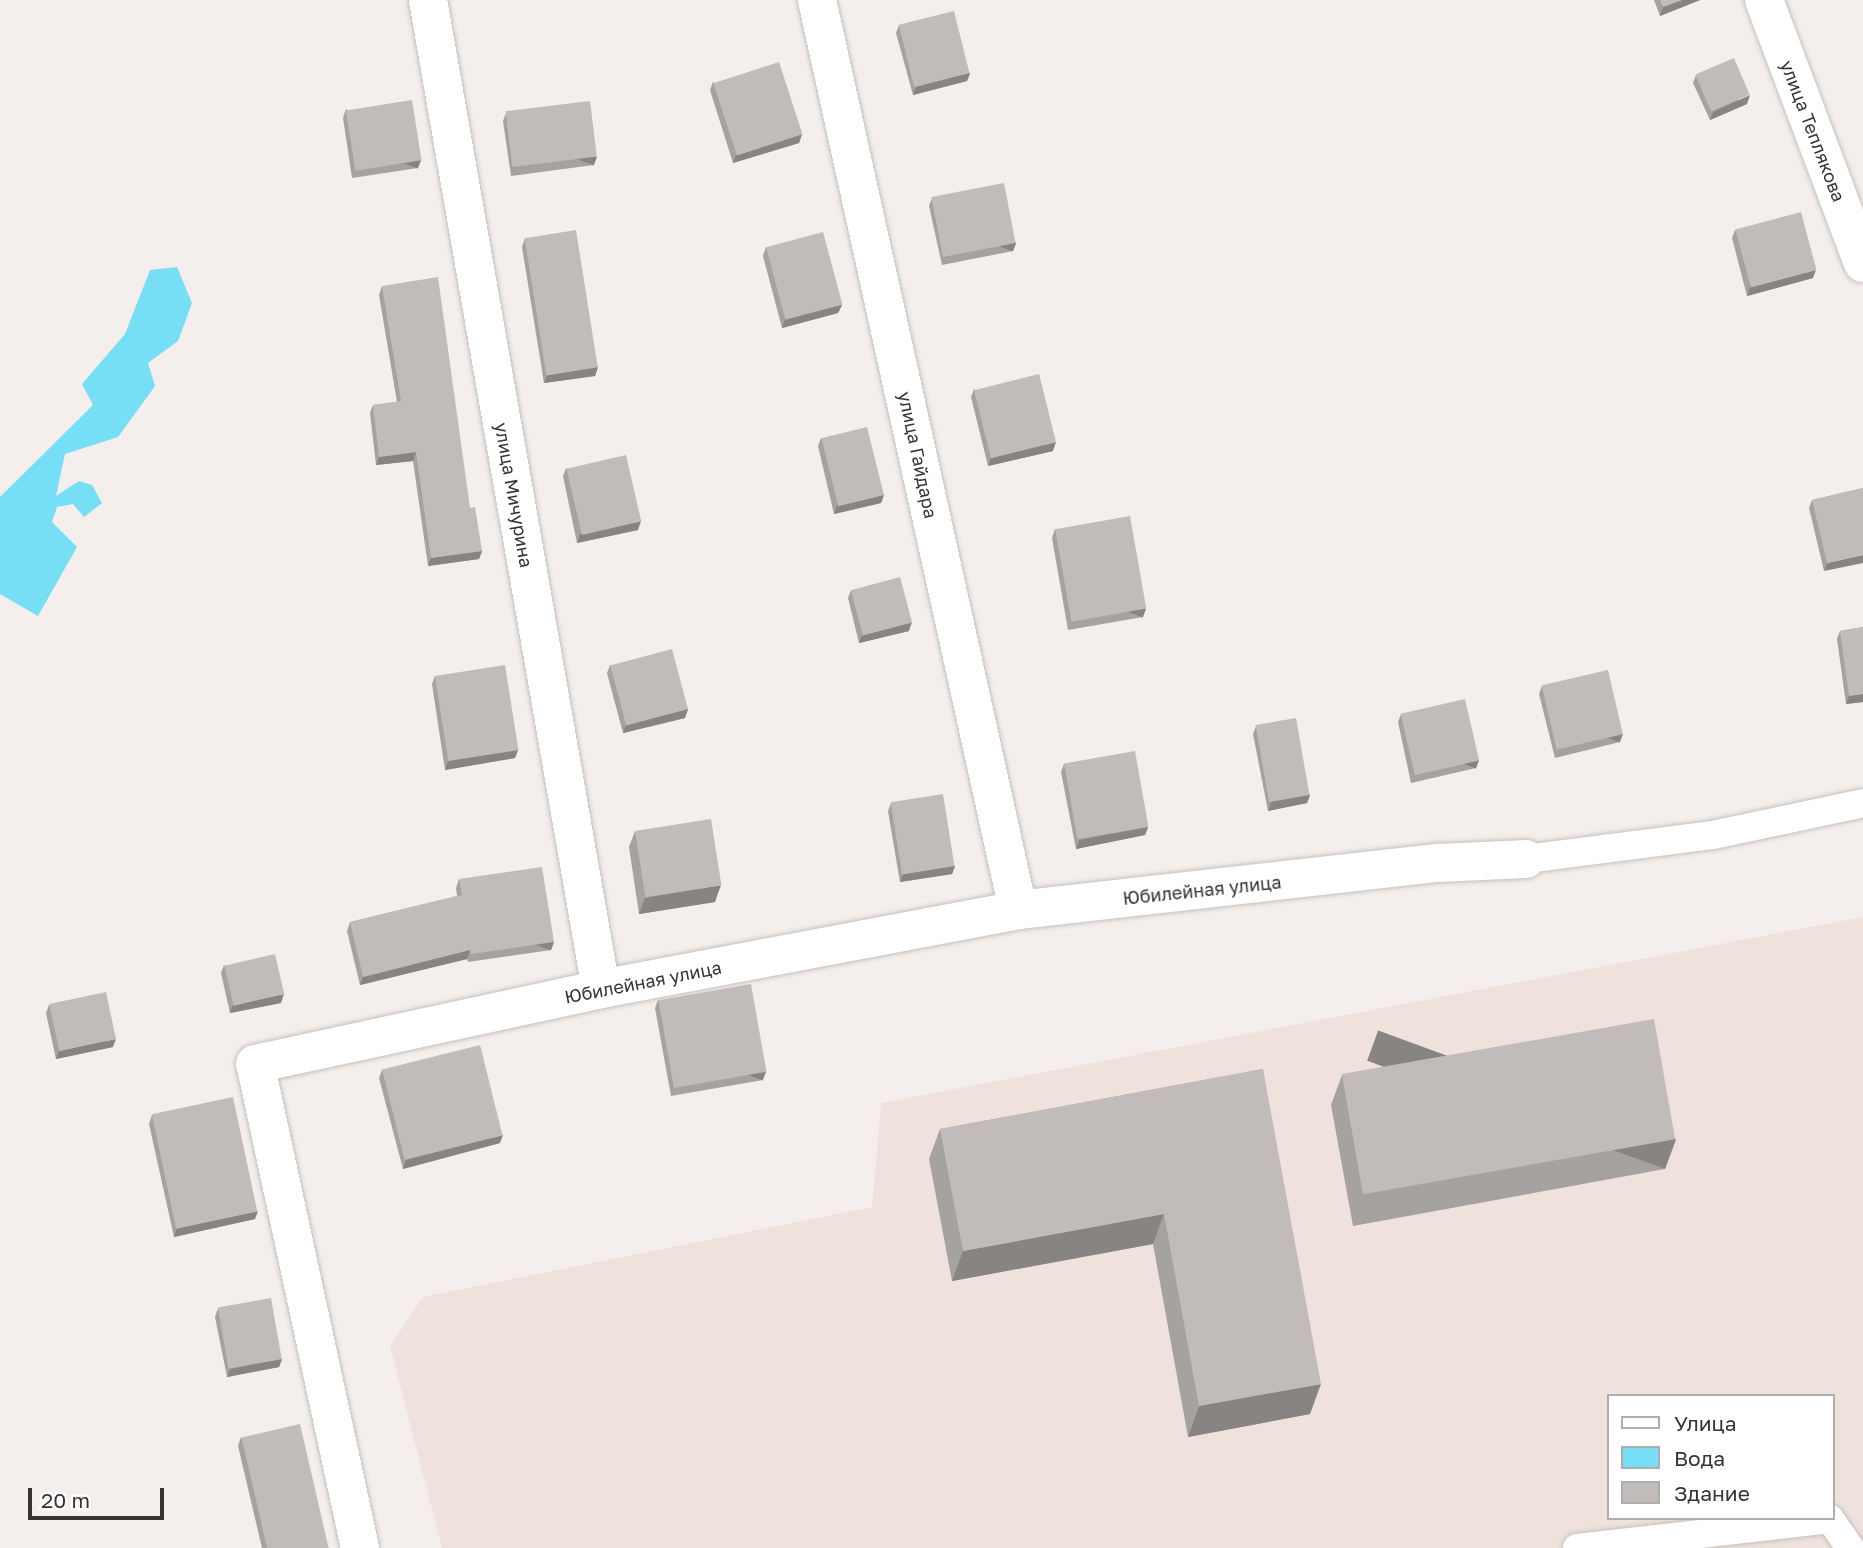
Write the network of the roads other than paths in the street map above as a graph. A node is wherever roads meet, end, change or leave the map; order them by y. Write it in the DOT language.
graph roads {
  1 [pos="428,0"];
  2 [pos="817,0"];
  3 [pos="1764,0"];
  4 [pos="1863,263"];
  5 [pos="1863,803"];
  6 [pos="1526,859"];
  7 [pos="1018,910"];
  8 [pos="601,989"];
  9 [pos="1821,1520"];
  10 [pos="1831,1520"];
  11 [pos="359,1548"];
  12 [pos="1577,1548"];
  13 [pos="1850,1548"];
  1 -- 8 [label="street, улица Мичурина"];
  2 -- 7 [label="street, улица Гайдара"];
  3 -- 4 [label="street, улица Теплякова"];
  5 -- 6 [label="lane"];
  6 -- 7 [label="street, Юбилейная улица"];
  7 -- 8 [label="street, Юбилейная улица"];
  8 -- 11 [label="street, Юбилейная улица"];
  9 -- 12 [label="lane"];
  10 -- 13 [label="lane"];
}
